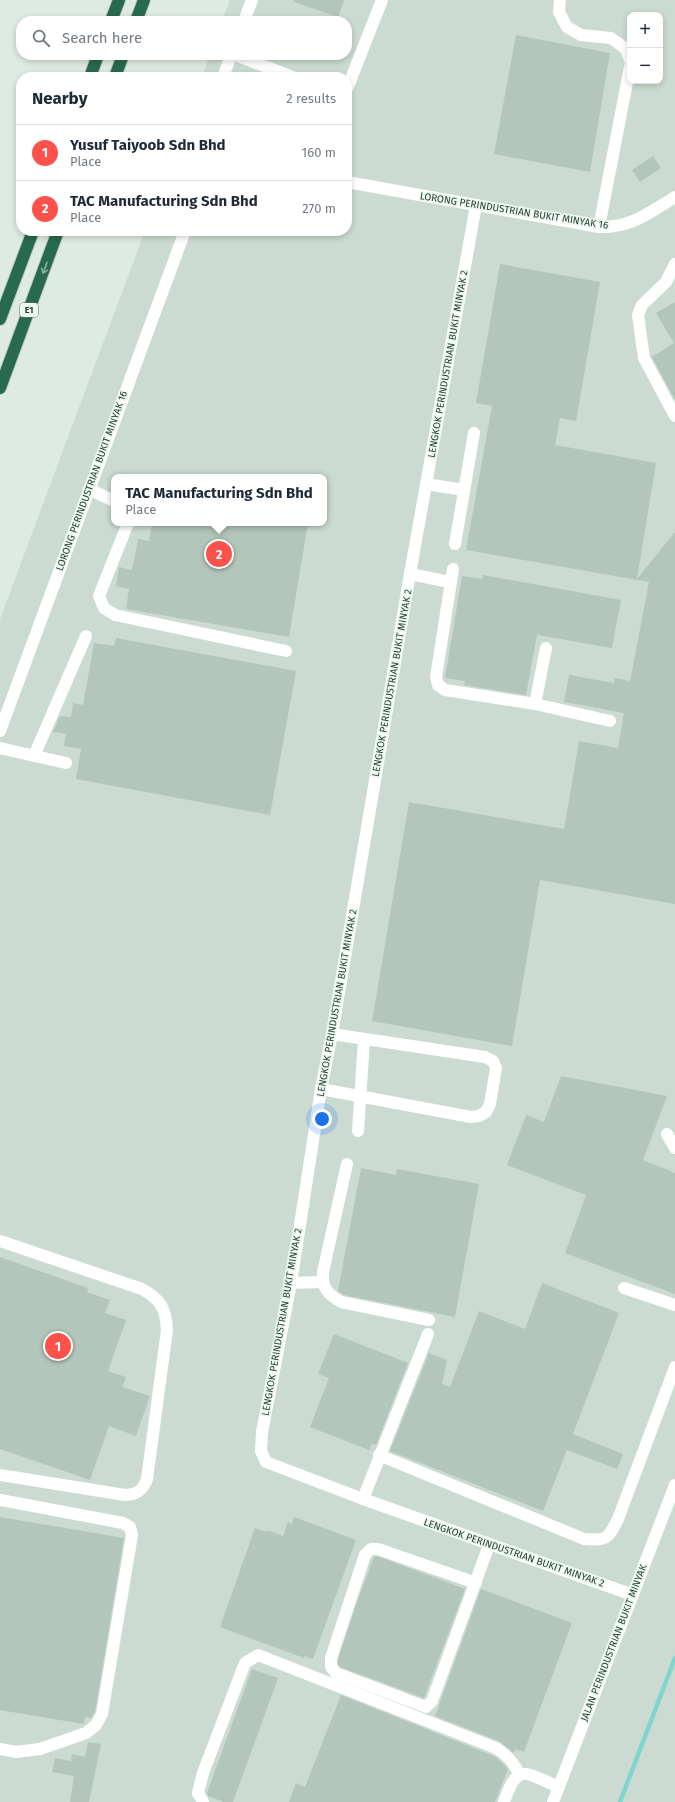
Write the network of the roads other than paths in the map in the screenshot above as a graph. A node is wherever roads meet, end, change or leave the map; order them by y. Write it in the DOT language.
graph roads {
  1 [pos="119,0"];
  2 [pos="144,0"];
  3 [pos="252,0"];
  4 [pos="382,0"];
  5 [pos="560,0"];
  6 [pos="113,16"];
  7 [pos="138,16"];
  8 [pos="246,16"];
  9 [pos="627,52"];
  10 [pos="96,60"];
  11 [pos="121,60"];
  12 [pos="229,60"];
  13 [pos="248,60"];
  14 [pos="92,72"];
  15 [pos="117,72"];
  16 [pos="225,72"];
  17 [pos="280,72"];
  18 [pos="352,76"];
  19 [pos="627,82"];
  20 [pos="352,183"];
  21 [pos="675,197"];
  22 [pos="476,205"];
  23 [pos="599,227"];
  24 [pos="31,236"];
  25 [pos="56,236"];
  26 [pos="183,236"];
  27 [pos="675,264"];
  28 [pos="0,319"];
  29 [pos="0,388"];
  30 [pos="675,416"];
  31 [pos="474,433"];
  32 [pos="426,484"];
  33 [pos="89,489"];
  34 [pos="464,490"];
  35 [pos="111,500"];
  36 [pos="127,526"];
  37 [pos="455,544"];
  38 [pos="453,569"];
  39 [pos="410,574"];
  40 [pos="450,582"];
  41 [pos="86,636"];
  42 [pos="546,648"];
  43 [pos="286,651"];
  44 [pos="535,704"];
  45 [pos="610,721"];
  46 [pos="0,731"];
  47 [pos="0,748"];
  48 [pos="34,756"];
  49 [pos="66,763"];
  50 [pos="332,1034"];
  51 [pos="364,1040"];
  52 [pos="321,1089"];
  53 [pos="360,1096"];
  54 [pos="358,1131"];
  55 [pos="667,1134"];
  56 [pos="675,1148"];
  57 [pos="347,1164"];
  58 [pos="0,1241"];
  59 [pos="323,1282"];
  60 [pos="290,1283"];
  61 [pos="624,1288"];
  62 [pos="675,1305"];
  63 [pos="429,1320"];
  64 [pos="428,1334"];
  65 [pos="675,1367"];
  66 [pos="379,1455"];
  67 [pos="0,1475"];
  68 [pos="675,1485"];
  69 [pos="362,1499"];
  70 [pos="0,1500"];
  71 [pos="489,1545"];
  72 [pos="476,1583"];
  73 [pos="633,1595"];
  74 [pos="0,1749"];
  75 [pos="519,1774"];
  76 [pos="559,1787"];
  77 [pos="203,1802"];
  78 [pos="504,1802"];
  79 [pos="553,1802"];
  1 -- 6 [label="highway"];
  2 -- 7 [label="highway"];
  3 -- 8 [label="street"];
  4 -- 18 [label="street"];
  5 -- 9 [label="street"];
  10 -- 14 [label="highway"];
  11 -- 15 [label="highway"];
  12 -- 16 [label="street"];
  13 -- 17 [label="street"];
  19 -- 23 [label="street"];
  20 -- 22 [label="street, LORONG PERINDUSTRIAN BUKIT MINYAK 16"];
  21 -- 23 [label="street, LORONG PERINDUSTRIAN BUKIT MINYAK 16"];
  22 -- 23 [label="street, LORONG PERINDUSTRIAN BUKIT MINYAK 16"];
  22 -- 32 [label="street, LENGKOK PERINDUSTRIAN BUKIT MINYAK 2"];
  24 -- 28 [label="highway, E1"];
  25 -- 29 [label="highway, E1, one-way"];
  26 -- 33 [label="street, LORONG PERINDUSTRIAN BUKIT MINYAK 16"];
  27 -- 30 [label="street"];
  31 -- 34 [label="street"];
  32 -- 34 [label="street"];
  32 -- 39 [label="street, LENGKOK PERINDUSTRIAN BUKIT MINYAK 2"];
  33 -- 35 [label="street"];
  33 -- 46 [label="street, LORONG PERINDUSTRIAN BUKIT MINYAK 16"];
  34 -- 37 [label="street"];
  36 -- 43 [label="street"];
  38 -- 40 [label="street"];
  39 -- 40 [label="street"];
  39 -- 50 [label="street, LENGKOK PERINDUSTRIAN BUKIT MINYAK 2"];
  40 -- 44 [label="street"];
  41 -- 48 [label="street"];
  42 -- 44 [label="street"];
  44 -- 45 [label="street"];
  47 -- 48 [label="street"];
  48 -- 49 [label="street"];
  50 -- 51 [label="street"];
  50 -- 52 [label="street, LENGKOK PERINDUSTRIAN BUKIT MINYAK 2"];
  51 -- 53 [label="street"];
  51 -- 53 [label="street"];
  52 -- 53 [label="street"];
  52 -- 60 [label="street, LENGKOK PERINDUSTRIAN BUKIT MINYAK 2"];
  53 -- 54 [label="street"];
  55 -- 56 [label="street"];
  57 -- 59 [label="street"];
  58 -- 67 [label="street"];
  59 -- 60 [label="street"];
  59 -- 63 [label="street"];
  60 -- 69 [label="street, LENGKOK PERINDUSTRIAN BUKIT MINYAK 2"];
  61 -- 62 [label="street"];
  64 -- 66 [label="street"];
  65 -- 66 [label="street"];
  66 -- 69 [label="street"];
  68 -- 73 [label="street, JALAN PERINDUSTRIAN BUKIT MINYAK"];
  69 -- 71 [label="street, LENGKOK PERINDUSTRIAN BUKIT MINYAK 2"];
  70 -- 74 [label="street"];
  71 -- 72 [label="street"];
  71 -- 73 [label="street, LENGKOK PERINDUSTRIAN BUKIT MINYAK 2"];
  72 -- 72 [label="street"];
  73 -- 76 [label="street, JALAN PERINDUSTRIAN BUKIT MINYAK"];
  75 -- 76 [label="street"];
  75 -- 77 [label="street"];
  75 -- 78 [label="street"];
  76 -- 79 [label="street, JALAN PERINDUSTRIAN BUKIT MINYAK"];
}
